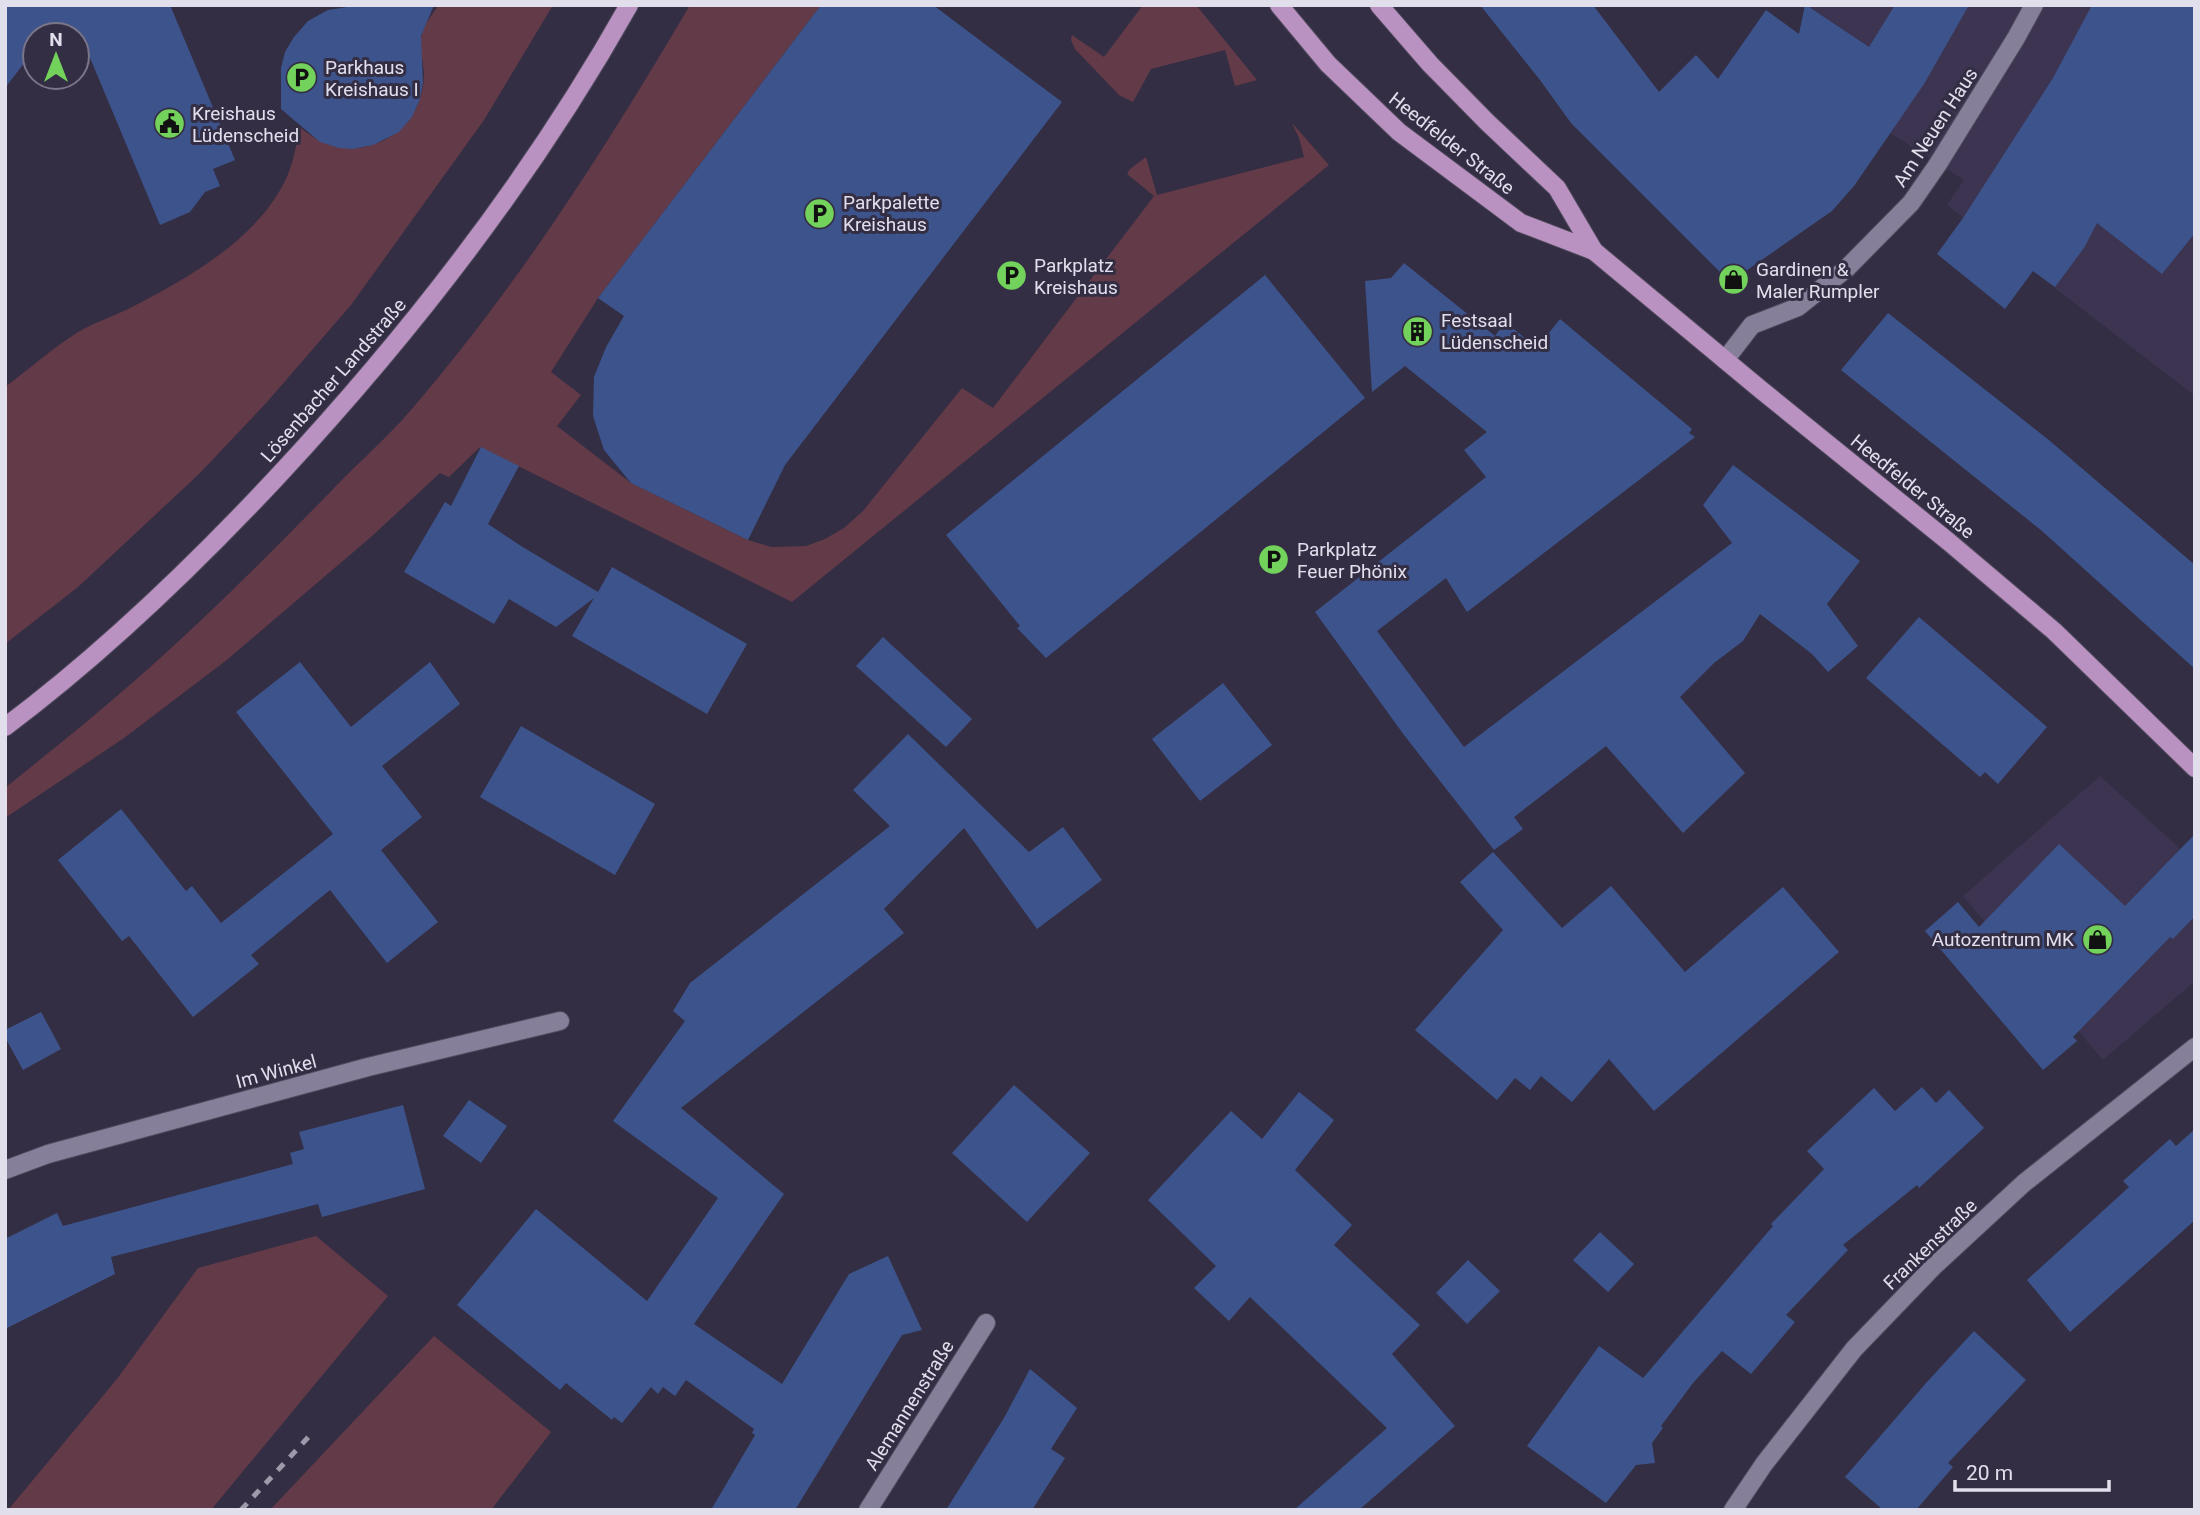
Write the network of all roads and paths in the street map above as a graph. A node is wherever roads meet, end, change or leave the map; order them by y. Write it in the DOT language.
graph roads {
  1 [pos="629,5"];
  2 [pos="1279,5"];
  3 [pos="1378,5"];
  4 [pos="2034,5"];
  5 [pos="1594,251"];
  6 [pos="1725,360"];
  7 [pos="5,727"];
  8 [pos="2195,768"];
  9 [pos="560,1021"];
  10 [pos="2195,1047"];
  11 [pos="5,1170"];
  12 [pos="986,1323"];
  13 [pos="868,1510"];
  14 [pos="1733,1510"];
  1 -- 7 [label="main road, Lösenbacher Landstraße"];
  2 -- 5 [label="main road, Heedfelder Straße"];
  3 -- 5 [label="main road, Heedfelder Straße"];
  4 -- 6 [label="street, Am Neuen Haus"];
  5 -- 6 [label="main road, Heedfelder Straße"];
  6 -- 8 [label="main road, Heedfelder Straße"];
  9 -- 11 [label="street, Im Winkel"];
  10 -- 14 [label="street, Frankenstraße"];
  12 -- 13 [label="street, Alemannenstraße"];
}
